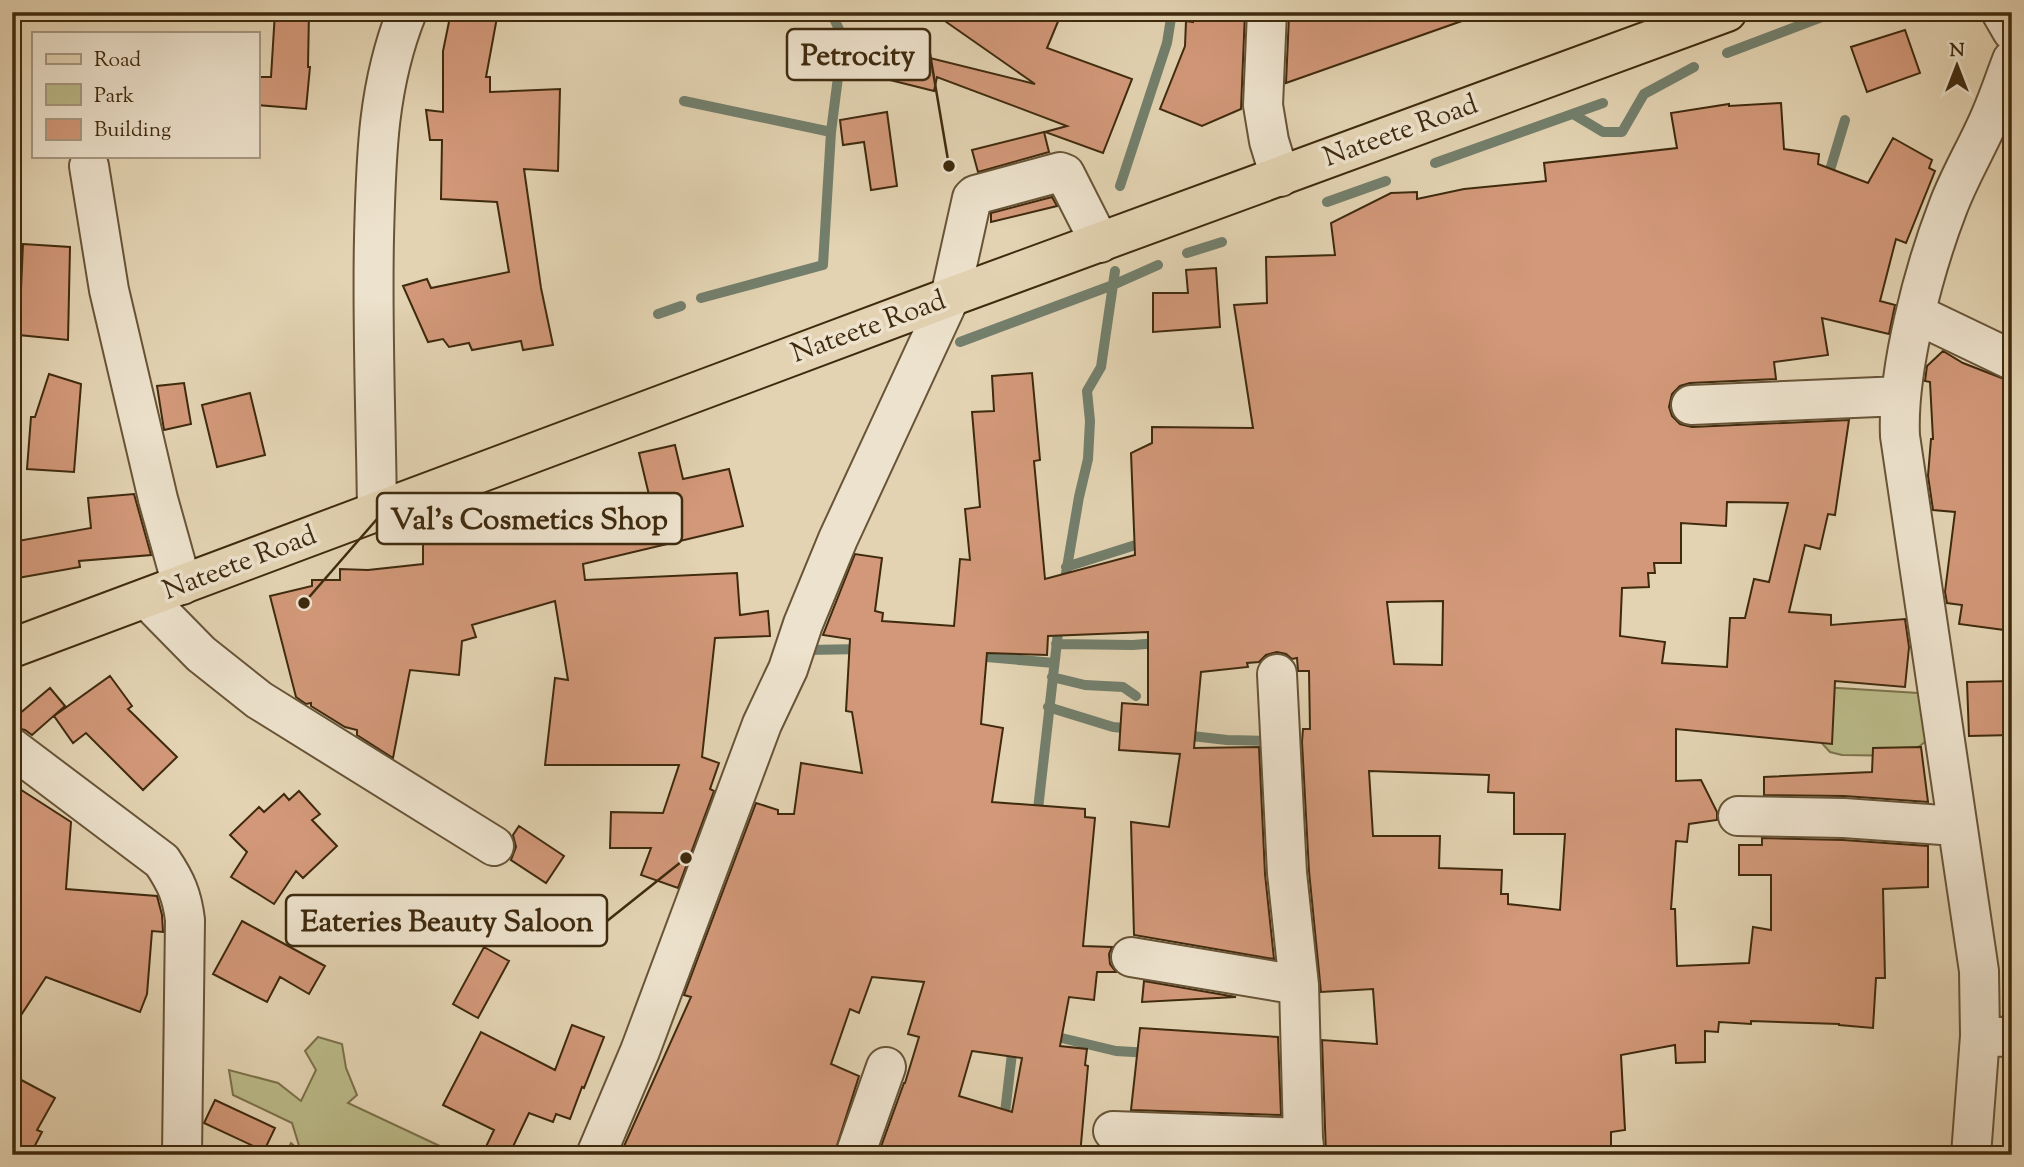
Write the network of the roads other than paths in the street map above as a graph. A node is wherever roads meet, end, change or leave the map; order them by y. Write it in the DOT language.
graph roads {
  1 [pos="407,12"];
  2 [pos="1268,12"];
  3 [pos="1727,12"];
  4 [pos="2001,12"];
  5 [pos="2012,31"];
  6 [pos="2012,60"];
  7 [pos="89,166"];
  8 [pos="1280,177"];
  9 [pos="1100,243"];
  10 [pos="950,297"];
  11 [pos="1916,314"];
  12 [pos="2012,360"];
  13 [pos="1901,396"];
  14 [pos="1690,405"];
  15 [pos="377,511"];
  16 [pos="182,585"];
  17 [pos="146,599"];
  18 [pos="12,648"];
  19 [pos="1276,674"];
  20 [pos="12,748"];
  21 [pos="1738,816"];
  22 [pos="1956,826"];
  23 [pos="494,846"];
  24 [pos="1131,957"];
  25 [pos="1299,985"];
  26 [pos="1996,1037"];
  27 [pos="886,1067"];
  28 [pos="1112,1131"];
  29 [pos="1304,1147"];
  30 [pos="182,1155"];
  31 [pos="596,1155"];
  32 [pos="855,1155"];
  33 [pos="1971,1155"];
  1 -- 15 [label="street"];
  2 -- 8 [label="street"];
  3 -- 8 [label="main road, Nateete Road"];
  4 -- 5 [label="street"];
  6 -- 11 [label="street"];
  7 -- 16 [label="street"];
  8 -- 9 [label="main road, Nateete Road"];
  9 -- 10 [label="main road, Nateete Road"];
  9 -- 10 [label="street"];
  10 -- 15 [label="main road, Nateete Road"];
  10 -- 31 [label="street"];
  11 -- 12 [label="street"];
  11 -- 13 [label="street"];
  13 -- 14 [label="street"];
  13 -- 22 [label="street"];
  15 -- 16 [label="main road, Nateete Road"];
  16 -- 17 [label="main road, Nateete Road"];
  17 -- 18 [label="main road, Nateete Road"];
  17 -- 23 [label="street"];
  19 -- 25 [label="street"];
  20 -- 30 [label="street"];
  21 -- 22 [label="street"];
  22 -- 26 [label="street"];
  24 -- 25 [label="street"];
  25 -- 29 [label="street"];
  26 -- 33 [label="street"];
  27 -- 32 [label="street"];
  28 -- 29 [label="street"];
}
